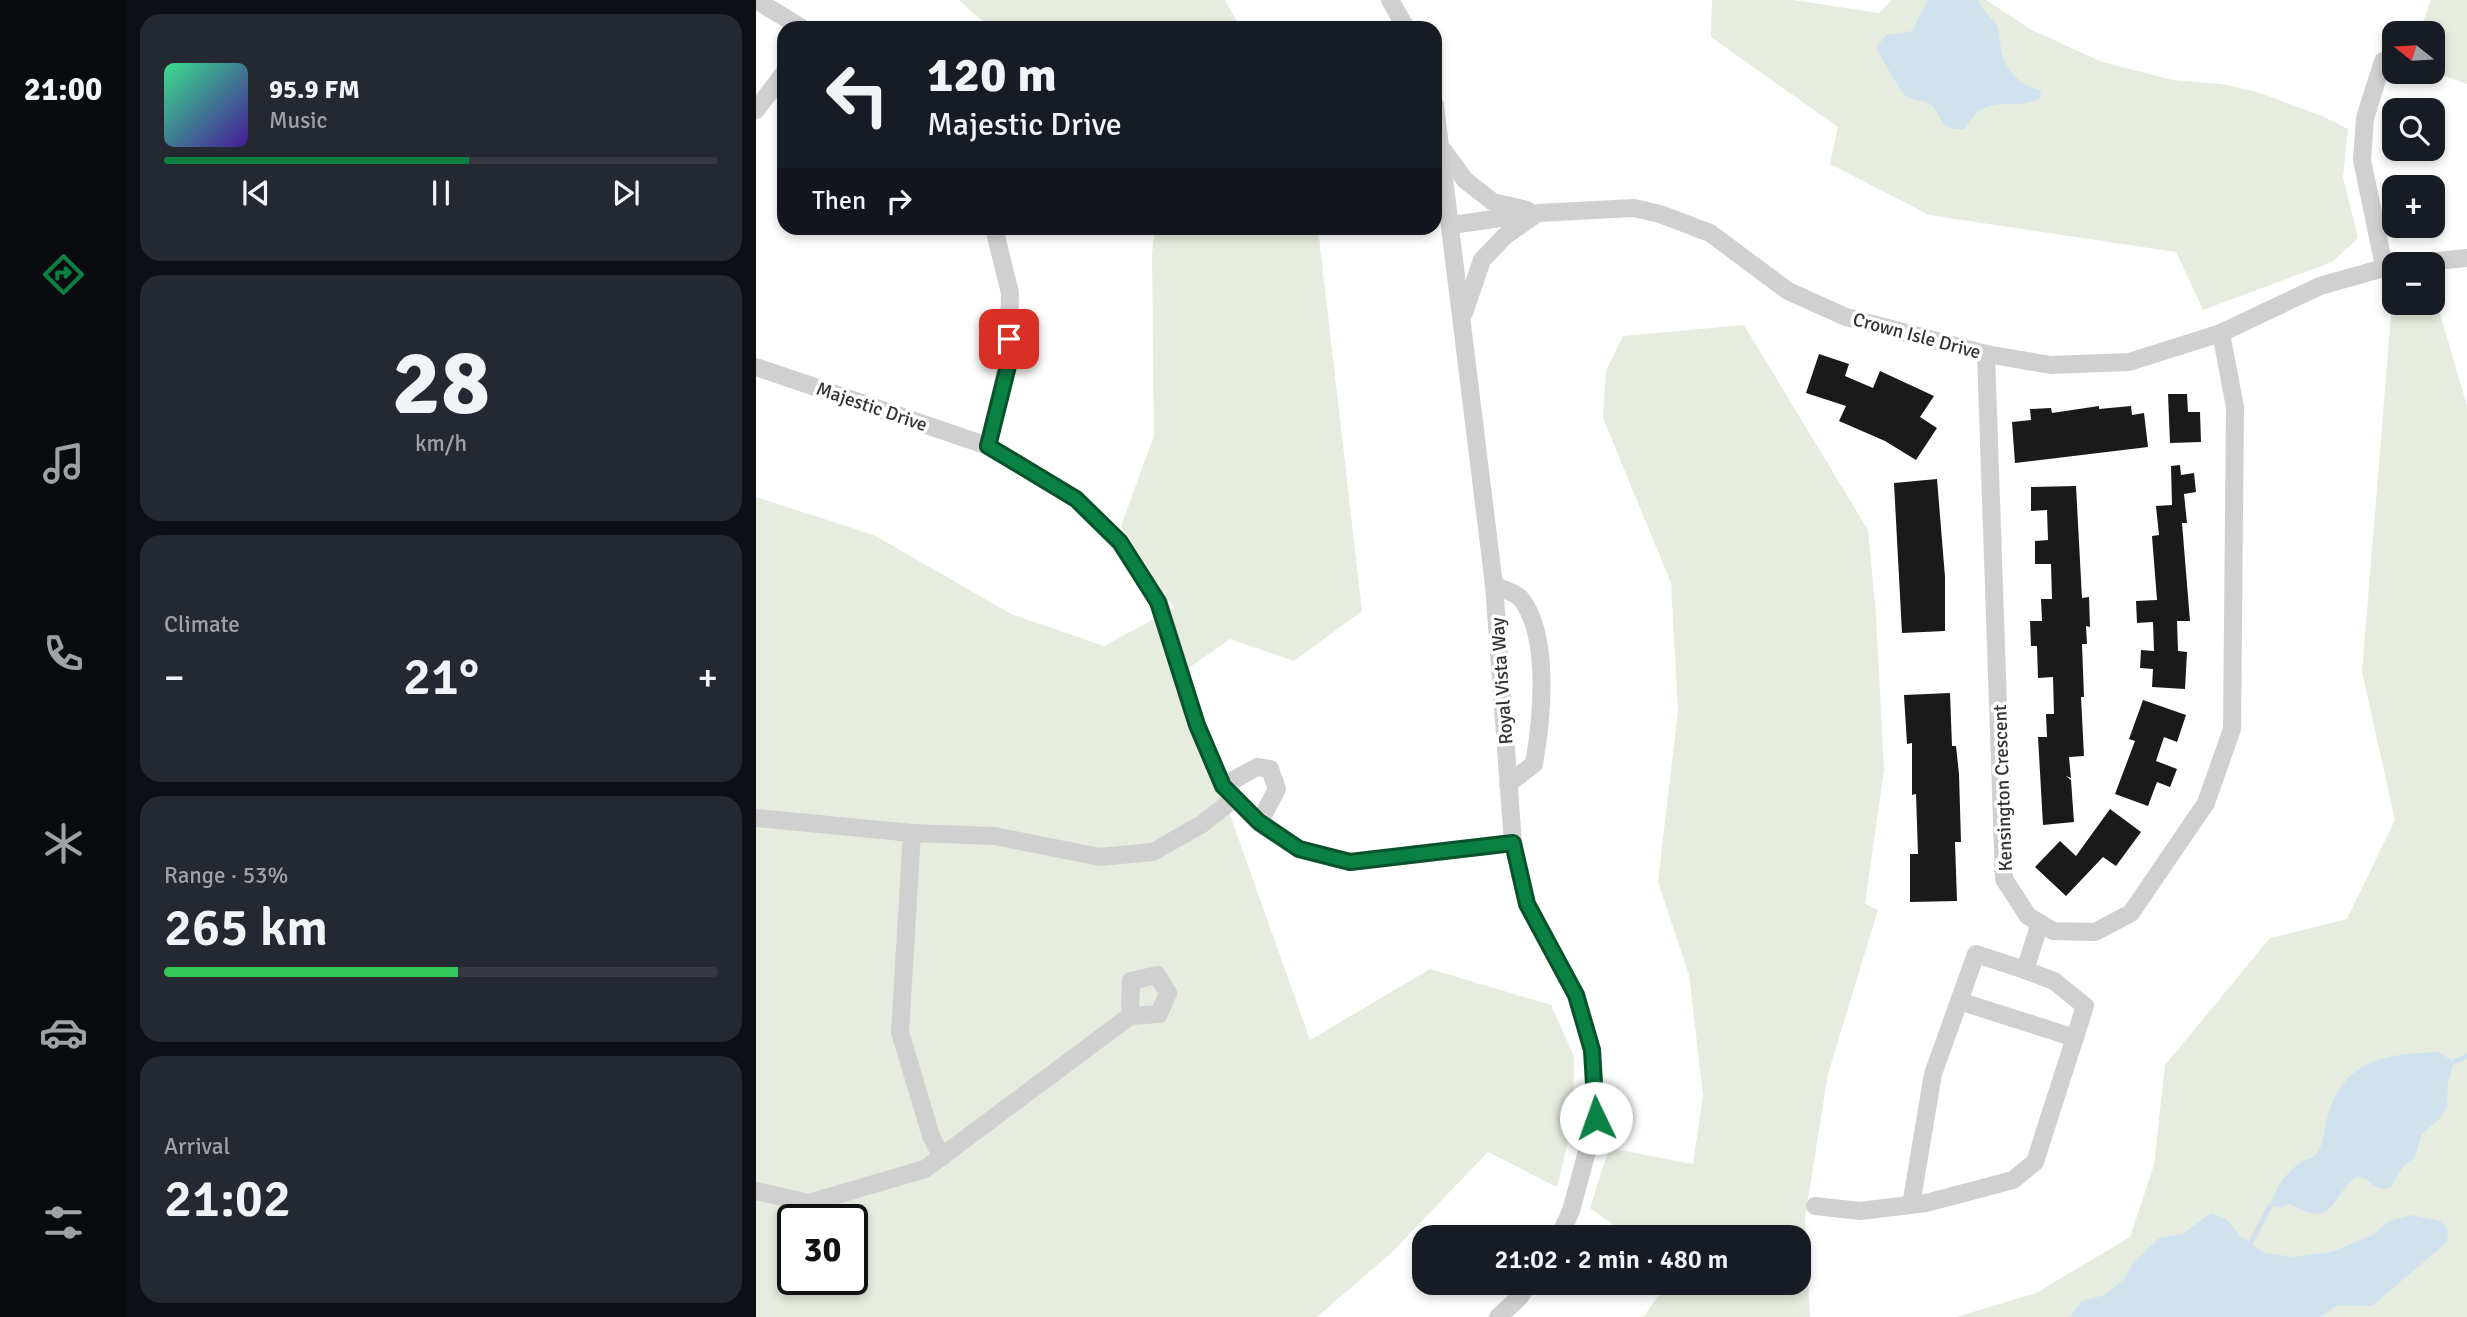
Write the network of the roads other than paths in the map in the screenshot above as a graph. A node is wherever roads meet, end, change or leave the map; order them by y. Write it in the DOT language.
graph roads {
  1 [pos="756,0"];
  2 [pos="1390,0"];
  3 [pos="790,21"];
  4 [pos="1402,21"];
  5 [pos="2382,64"];
  6 [pos="777,82"];
  7 [pos="756,110"];
  8 [pos="1442,148"];
  9 [pos="1442,155"];
  10 [pos="1538,213"];
  11 [pos="1451,225"];
  12 [pos="996,235"];
  13 [pos="2385,252"];
  14 [pos="2467,258"];
  15 [pos="2445,260"];
  16 [pos="2382,268"];
  17 [pos="1462,318"];
  18 [pos="2221,333"];
  19 [pos="1986,354"];
  20 [pos="756,367"];
  21 [pos="988,446"];
  22 [pos="1494,585"];
  23 [pos="1508,784"];
  24 [pos="1229,792"];
  25 [pos="756,818"];
  26 [pos="1259,822"];
  27 [pos="912,833"];
  28 [pos="1513,843"];
  29 [pos="2040,923"];
  30 [pos="2025,970"];
  31 [pos="1959,1001"];
  32 [pos="1130,1016"];
  33 [pos="2074,1038"];
  34 [pos="942,1157"];
  35 [pos="756,1191"];
  36 [pos="1910,1205"];
  37 [pos="1815,1206"];
  38 [pos="1564,1225"];
  39 [pos="1521,1295"];
  40 [pos="1498,1317"];
  1 -- 3 [label="street"];
  2 -- 4 [label="street"];
  5 -- 13 [label="street"];
  6 -- 7 [label="street"];
  8 -- 10 [label="street"];
  9 -- 11 [label="street, Royal Vista Way"];
  10 -- 11 [label="street, Crown Isle Drive"];
  10 -- 17 [label="street"];
  10 -- 19 [label="street, Crown Isle Drive"];
  11 -- 17 [label="street, Royal Vista Way"];
  12 -- 21 [label="street"];
  14 -- 15 [label="street"];
  16 -- 18 [label="street, Crown Isle Drive"];
  17 -- 22 [label="street, Royal Vista Way"];
  18 -- 19 [label="street, Crown Isle Drive"];
  18 -- 29 [label="street"];
  19 -- 29 [label="street, Kensington Crescent"];
  20 -- 21 [label="street, Majestic Drive"];
  21 -- 24 [label="street, Majestic Drive"];
  22 -- 23 [label="street, Royal Vista Way"];
  22 -- 23 [label="street"];
  23 -- 28 [label="street, Royal Vista Way"];
  24 -- 26 [label="street, Majestic Drive"];
  24 -- 26 [label="street"];
  24 -- 27 [label="street"];
  25 -- 27 [label="street"];
  26 -- 28 [label="street, Majestic Drive"];
  27 -- 34 [label="street"];
  28 -- 38 [label="street, Royal Vista Way"];
  29 -- 30 [label="street"];
  30 -- 31 [label="street"];
  30 -- 33 [label="street"];
  31 -- 33 [label="street"];
  31 -- 36 [label="street"];
  32 -- 34 [label="street"];
  33 -- 36 [label="street"];
  34 -- 35 [label="street"];
  36 -- 37 [label="street"];
  39 -- 40 [label="street"];
}
